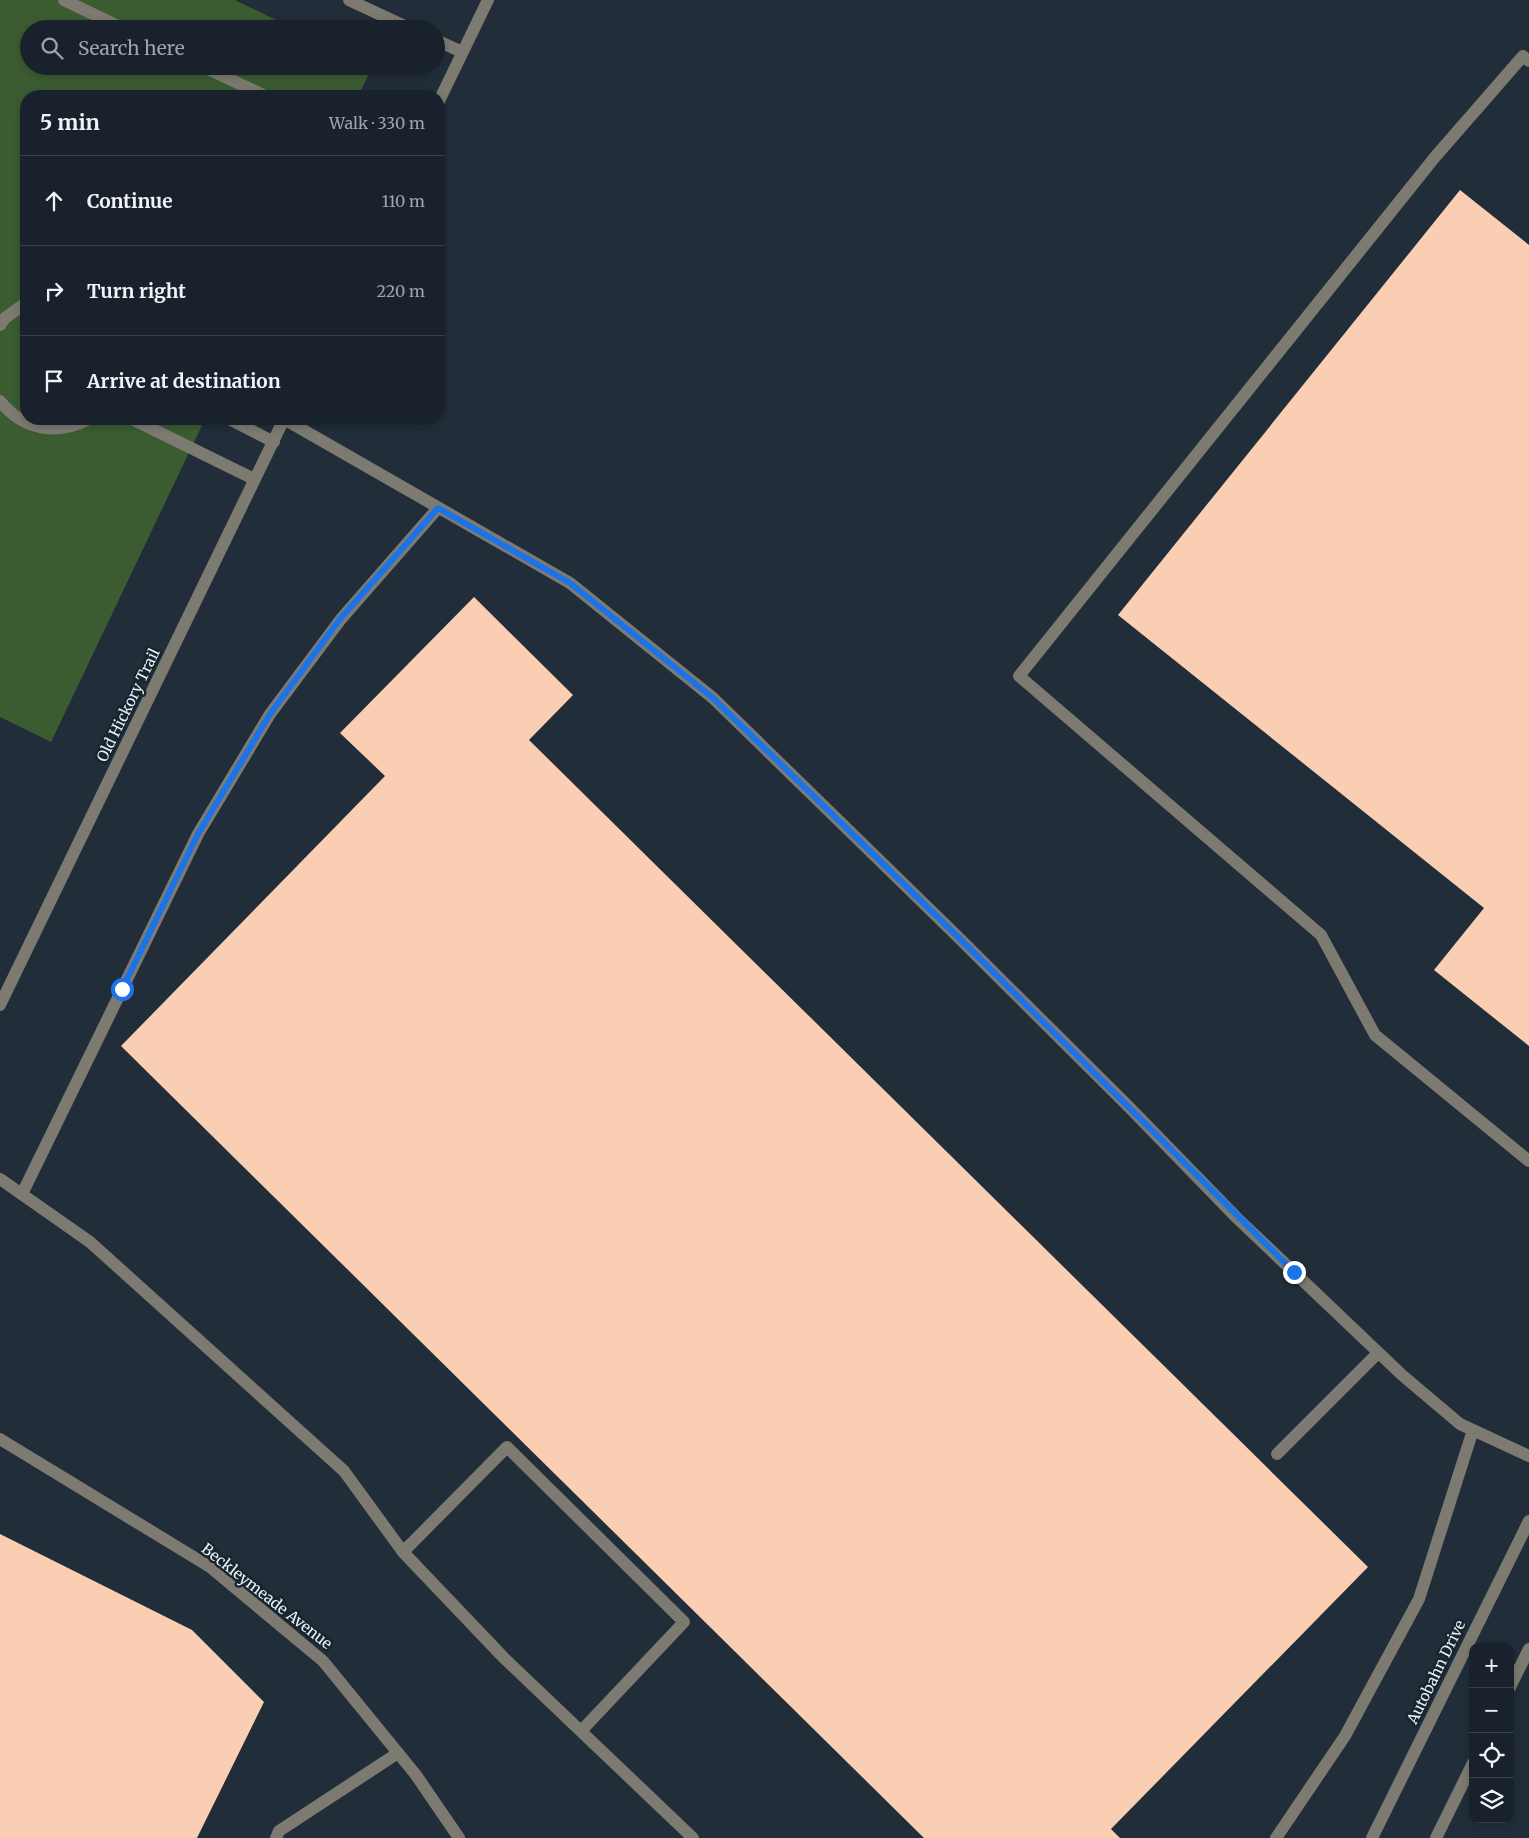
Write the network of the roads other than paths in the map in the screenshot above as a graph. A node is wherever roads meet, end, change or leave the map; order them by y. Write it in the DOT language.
graph roads {
  1 [pos="64,0"];
  2 [pos="349,0"];
  3 [pos="485,1"];
  4 [pos="105,20"];
  5 [pos="392,20"];
  6 [pos="445,44"];
  7 [pos="462,52"];
  8 [pos="1529,61"];
  9 [pos="221,75"];
  10 [pos="252,90"];
  11 [pos="444,90"];
  12 [pos="20,307"];
  13 [pos="0,325"];
  14 [pos="1,403"];
  15 [pos="20,419"];
  16 [pos="30,425"];
  17 [pos="78,425"];
  18 [pos="144,425"];
  19 [pos="241,425"];
  20 [pos="281,425"];
  21 [pos="294,425"];
  22 [pos="274,442"];
  23 [pos="254,479"];
  24 [pos="438,508"];
  25 [pos="0,1005"];
  26 [pos="1529,1161"];
  27 [pos="0,1179"];
  28 [pos="22,1194"];
  29 [pos="1378,1353"];
  30 [pos="1473,1430"];
  31 [pos="0,1439"];
  32 [pos="1277,1454"];
  33 [pos="1529,1456"];
  34 [pos="1529,1521"];
  35 [pos="403,1552"];
  36 [pos="1529,1649"];
  37 [pos="1514,1679"];
  38 [pos="582,1730"];
  39 [pos="398,1753"];
  40 [pos="1469,1771"];
  41 [pos="276,1838"];
  42 [pos="459,1838"];
  43 [pos="693,1838"];
  44 [pos="1276,1838"];
  45 [pos="1372,1838"];
  46 [pos="1436,1838"];
  1 -- 4 [label="street"];
  2 -- 5 [label="street"];
  3 -- 7 [label="street"];
  6 -- 7 [label="street"];
  7 -- 11 [label="street"];
  8 -- 26 [label="street"];
  9 -- 10 [label="street"];
  12 -- 13 [label="street"];
  14 -- 15 [label="street"];
  16 -- 17 [label="street"];
  18 -- 23 [label="street"];
  19 -- 22 [label="street"];
  20 -- 22 [label="street, Old Hickory Trail"];
  21 -- 24 [label="street"];
  22 -- 23 [label="street, Old Hickory Trail"];
  23 -- 25 [label="street, Old Hickory Trail"];
  24 -- 28 [label="street"];
  24 -- 29 [label="street"];
  27 -- 28 [label="street"];
  28 -- 35 [label="street"];
  29 -- 30 [label="street"];
  29 -- 32 [label="street"];
  30 -- 33 [label="street"];
  30 -- 44 [label="street"];
  31 -- 39 [label="street, Beckleymeade Avenue"];
  34 -- 45 [label="street, Autobahn Drive"];
  35 -- 38 [label="street"];
  35 -- 38 [label="street"];
  36 -- 37 [label="street"];
  38 -- 43 [label="street"];
  39 -- 41 [label="street"];
  39 -- 42 [label="street, Beckleymeade Avenue"];
  40 -- 46 [label="street"];
}
